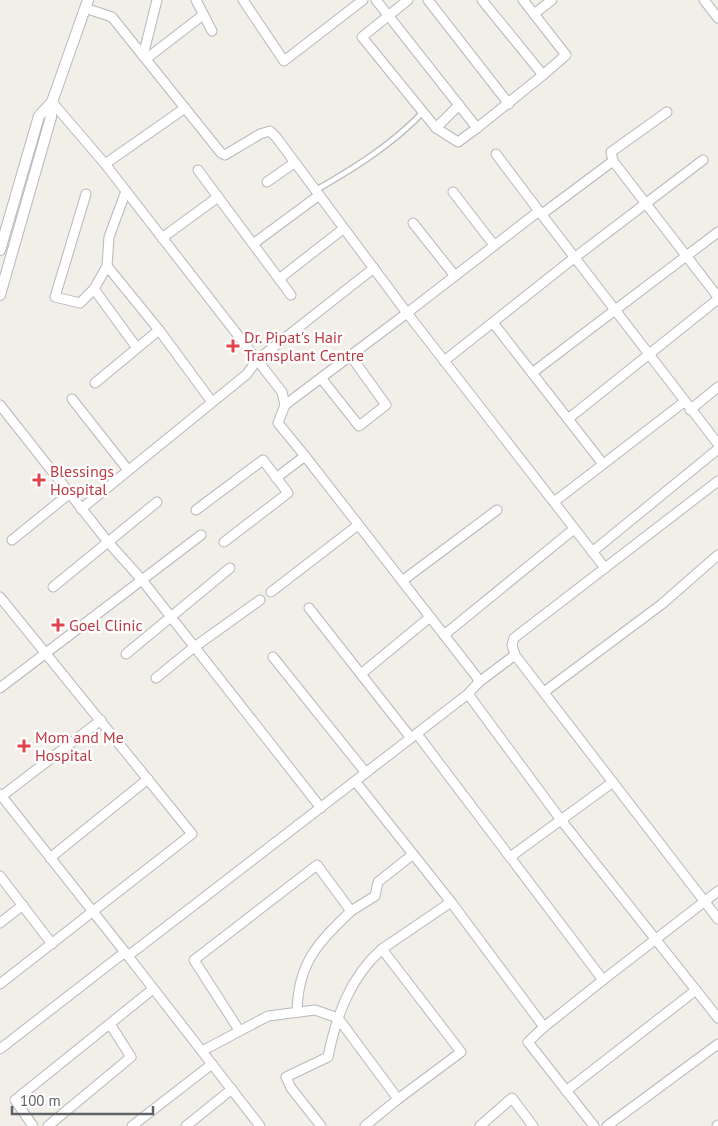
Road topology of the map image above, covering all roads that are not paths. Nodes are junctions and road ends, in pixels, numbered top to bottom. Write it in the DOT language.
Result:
graph roads {
  1 [pos="157,0"];
  2 [pos="196,0"];
  3 [pos="243,0"];
  4 [pos="363,0"];
  5 [pos="376,0"];
  6 [pos="408,0"];
  7 [pos="428,0"];
  8 [pos="482,0"];
  9 [pos="523,0"];
  10 [pos="552,0"];
  11 [pos="704,0"];
  12 [pos="86,4"];
  13 [pos="534,14"];
  14 [pos="203,15"];
  15 [pos="388,16"];
  16 [pos="718,18"];
  17 [pos="212,31"];
  18 [pos="145,58"];
  19 [pos="544,75"];
  20 [pos="52,102"];
  21 [pos="509,104"];
  22 [pos="459,105"];
  23 [pos="185,108"];
  24 [pos="423,112"];
  25 [pos="667,112"];
  26 [pos="436,128"];
  27 [pos="477,128"];
  28 [pos="496,154"];
  29 [pos="703,160"];
  30 [pos="614,161"];
  31 [pos="294,163"];
  32 [pos="105,164"];
  33 [pos="198,170"];
  34 [pos="267,182"];
  35 [pos="126,191"];
  36 [pos="453,192"];
  37 [pos="316,193"];
  38 [pos="86,194"];
  39 [pos="218,197"];
  40 [pos="645,204"];
  41 [pos="540,213"];
  42 [pos="413,223"];
  43 [pos="343,229"];
  44 [pos="718,232"];
  45 [pos="162,238"];
  46 [pos="253,244"];
  47 [pos="494,245"];
  48 [pos="0,250"];
  49 [pos="574,258"];
  50 [pos="688,258"];
  51 [pos="107,266"];
  52 [pos="374,268"];
  53 [pos="454,276"];
  54 [pos="279,279"];
  55 [pos="94,290"];
  56 [pos="0,294"];
  57 [pos="291,295"];
  58 [pos="718,298"];
  59 [pos="614,310"];
  60 [pos="407,312"];
  61 [pos="494,324"];
  62 [pos="159,330"];
  63 [pos="137,348"];
  64 [pos="350,355"];
  65 [pos="649,357"];
  66 [pos="257,360"];
  67 [pos="444,361"];
  68 [pos="532,373"];
  69 [pos="321,378"];
  70 [pos="95,383"];
  71 [pos="718,387"];
  72 [pos="72,399"];
  73 [pos="212,402"];
  74 [pos="0,405"];
  75 [pos="286,405"];
  76 [pos="687,406"];
  77 [pos="568,419"];
  78 [pos="718,444"];
  79 [pos="718,449"];
  80 [pos="305,456"];
  81 [pos="603,464"];
  82 [pos="128,470"];
  83 [pos="276,478"];
  84 [pos="718,481"];
  85 [pos="69,494"];
  86 [pos="157,502"];
  87 [pos="554,502"];
  88 [pos="81,508"];
  89 [pos="196,510"];
  90 [pos="497,510"];
  91 [pos="358,525"];
  92 [pos="574,529"];
  93 [pos="201,535"];
  94 [pos="12,540"];
  95 [pos="108,542"];
  96 [pos="224,542"];
  97 [pos="592,552"];
  98 [pos="718,555"];
  99 [pos="230,568"];
  100 [pos="605,568"];
  101 [pos="142,580"];
  102 [pos="402,581"];
  103 [pos="53,587"];
  104 [pos="271,592"];
  105 [pos="0,597"];
  106 [pos="260,600"];
  107 [pos="310,608"];
  108 [pos="170,617"];
  109 [pos="430,617"];
  110 [pos="444,635"];
  111 [pos="193,648"];
  112 [pos="47,654"];
  113 [pos="126,654"];
  114 [pos="515,655"];
  115 [pos="273,657"];
  116 [pos="361,674"];
  117 [pos="156,678"];
  118 [pos="478,682"];
  119 [pos="0,688"];
  120 [pos="544,692"];
  121 [pos="468,694"];
  122 [pos="100,720"];
  123 [pos="414,736"];
  124 [pos="366,773"];
  125 [pos="148,779"];
  126 [pos="355,781"];
  127 [pos="613,782"];
  128 [pos="1,795"];
  129 [pos="320,808"];
  130 [pos="561,820"];
  131 [pos="412,855"];
  132 [pos="510,857"];
  133 [pos="50,858"];
  134 [pos="0,876"];
  135 [pos="718,891"];
  136 [pos="451,902"];
  137 [pos="705,902"];
  138 [pos="23,905"];
  139 [pos="92,911"];
  140 [pos="351,911"];
  141 [pos="718,918"];
  142 [pos="0,923"];
  143 [pos="655,940"];
  144 [pos="52,944"];
  145 [pos="382,949"];
  146 [pos="126,954"];
  147 [pos="603,980"];
  148 [pos="0,984"];
  149 [pos="154,989"];
  150 [pos="696,990"];
  151 [pos="297,1012"];
  152 [pos="338,1018"];
  153 [pos="718,1018"];
  154 [pos="110,1024"];
  155 [pos="544,1027"];
  156 [pos="238,1030"];
  157 [pos="718,1044"];
  158 [pos="0,1049"];
  159 [pos="202,1051"];
  160 [pos="212,1064"];
  161 [pos="232,1089"];
  162 [pos="566,1091"];
  163 [pos="398,1099"];
  164 [pos="33,1126"];
  165 [pos="48,1126"];
  166 [pos="132,1126"];
  167 [pos="186,1126"];
  168 [pos="260,1126"];
  169 [pos="321,1126"];
  170 [pos="365,1126"];
  171 [pos="480,1126"];
  172 [pos="533,1126"];
  173 [pos="594,1126"];
  174 [pos="607,1126"];
  1 -- 18 [label="street"];
  2 -- 14 [label="street"];
  3 -- 4 [label="street"];
  5 -- 15 [label="street"];
  6 -- 15 [label="street"];
  7 -- 21 [label="street"];
  8 -- 19 [label="street"];
  9 -- 13 [label="street"];
  10 -- 13 [label="street"];
  11 -- 16 [label="street"];
  12 -- 18 [label="street"];
  12 -- 20 [label="street"];
  13 -- 19 [label="street"];
  14 -- 17 [label="street"];
  14 -- 18 [label="street"];
  15 -- 22 [label="street"];
  15 -- 24 [label="street"];
  18 -- 23 [label="street"];
  19 -- 21 [label="street"];
  20 -- 32 [label="street"];
  20 -- 48 [label="street"];
  20 -- 56 [label="street"];
  21 -- 27 [label="street"];
  22 -- 26 [label="street"];
  22 -- 27 [label="street"];
  23 -- 31 [label="street"];
  23 -- 32 [label="street"];
  24 -- 26 [label="street"];
  24 -- 37 [label="lane"];
  25 -- 30 [label="street"];
  26 -- 27 [label="street"];
  28 -- 41 [label="street"];
  29 -- 40 [label="street"];
  30 -- 40 [label="street"];
  30 -- 41 [label="street"];
  31 -- 34 [label="street"];
  31 -- 37 [label="street"];
  32 -- 35 [label="street"];
  33 -- 39 [label="street"];
  35 -- 45 [label="street"];
  35 -- 51 [label="street"];
  36 -- 47 [label="street"];
  37 -- 43 [label="street"];
  37 -- 46 [label="street"];
  38 -- 55 [label="street"];
  39 -- 45 [label="street"];
  39 -- 46 [label="street"];
  40 -- 49 [label="street"];
  40 -- 50 [label="street"];
  41 -- 47 [label="street"];
  41 -- 49 [label="street"];
  42 -- 53 [label="street"];
  43 -- 52 [label="street"];
  43 -- 54 [label="street"];
  44 -- 50 [label="street"];
  45 -- 66 [label="street"];
  46 -- 54 [label="street"];
  47 -- 53 [label="street"];
  49 -- 59 [label="street"];
  49 -- 61 [label="street"];
  50 -- 58 [label="street"];
  50 -- 59 [label="street"];
  51 -- 55 [label="street"];
  51 -- 62 [label="street"];
  52 -- 60 [label="street"];
  52 -- 66 [label="street"];
  53 -- 60 [label="street"];
  54 -- 57 [label="street"];
  55 -- 63 [label="street"];
  58 -- 65 [label="street"];
  59 -- 65 [label="street"];
  59 -- 68 [label="street"];
  60 -- 64 [label="street"];
  60 -- 67 [label="street"];
  61 -- 67 [label="street"];
  61 -- 68 [label="street"];
  62 -- 63 [label="street"];
  62 -- 73 [label="street"];
  63 -- 70 [label="street"];
  64 -- 69 [label="street"];
  64 -- 69 [label="street"];
  65 -- 76 [label="street"];
  65 -- 77 [label="street"];
  66 -- 73 [label="street"];
  66 -- 75 [label="street"];
  67 -- 87 [label="street"];
  68 -- 77 [label="street"];
  69 -- 75 [label="street"];
  71 -- 76 [label="street"];
  72 -- 82 [label="street"];
  73 -- 82 [label="street"];
  74 -- 85 [label="street"];
  75 -- 80 [label="street"];
  76 -- 78 [label="street"];
  76 -- 81 [label="street"];
  77 -- 81 [label="street"];
  79 -- 97 [label="street"];
  80 -- 83 [label="street"];
  80 -- 91 [label="street"];
  81 -- 87 [label="street"];
  82 -- 88 [label="street"];
  83 -- 89 [label="street"];
  83 -- 96 [label="street"];
  84 -- 100 [label="street"];
  85 -- 88 [label="street"];
  85 -- 94 [label="street"];
  86 -- 95 [label="street"];
  87 -- 92 [label="street"];
  88 -- 95 [label="street"];
  90 -- 102 [label="street"];
  91 -- 102 [label="street"];
  91 -- 104 [label="street"];
  92 -- 97 [label="street"];
  92 -- 110 [label="street"];
  93 -- 101 [label="street"];
  95 -- 101 [label="street"];
  95 -- 103 [label="street"];
  97 -- 100 [label="street"];
  98 -- 120 [label="street"];
  99 -- 108 [label="street"];
  100 -- 114 [label="street"];
  101 -- 108 [label="street"];
  101 -- 112 [label="street"];
  102 -- 109 [label="street"];
  105 -- 112 [label="street"];
  106 -- 111 [label="street"];
  107 -- 116 [label="street"];
  108 -- 111 [label="street"];
  108 -- 113 [label="street"];
  109 -- 110 [label="street"];
  109 -- 116 [label="street"];
  110 -- 118 [label="street"];
  111 -- 117 [label="street"];
  111 -- 129 [label="street"];
  112 -- 119 [label="street"];
  112 -- 122 [label="street"];
  114 -- 118 [label="street"];
  114 -- 120 [label="street"];
  115 -- 124 [label="street"];
  116 -- 123 [label="street"];
  118 -- 121 [label="street"];
  120 -- 127 [label="street"];
  121 -- 123 [label="street"];
  121 -- 130 [label="street"];
  122 -- 125 [label="street"];
  122 -- 128 [label="street"];
  123 -- 124 [label="street"];
  123 -- 132 [label="street"];
  124 -- 126 [label="street"];
  125 -- 133 [label="street"];
  125 -- 139 [label="street"];
  126 -- 129 [label="street"];
  126 -- 131 [label="street"];
  127 -- 130 [label="street"];
  127 -- 137 [label="street"];
  128 -- 133 [label="street"];
  129 -- 146 [label="street"];
  130 -- 132 [label="street"];
  130 -- 143 [label="street"];
  131 -- 136 [label="street"];
  131 -- 140 [label="street"];
  132 -- 147 [label="street"];
  133 -- 139 [label="street"];
  134 -- 138 [label="street"];
  135 -- 137 [label="street"];
  136 -- 145 [label="street"];
  136 -- 155 [label="street"];
  137 -- 141 [label="street"];
  137 -- 143 [label="street"];
  138 -- 142 [label="street"];
  138 -- 144 [label="street"];
  139 -- 144 [label="street"];
  139 -- 146 [label="street"];
  140 -- 151 [label="street"];
  140 -- 156 [label="street"];
  143 -- 147 [label="street"];
  143 -- 150 [label="street"];
  144 -- 148 [label="street"];
  145 -- 152 [label="street"];
  145 -- 163 [label="street"];
  146 -- 149 [label="street"];
  146 -- 158 [label="street"];
  147 -- 155 [label="street"];
  149 -- 154 [label="street"];
  149 -- 159 [label="street"];
  150 -- 153 [label="street"];
  150 -- 162 [label="street"];
  151 -- 152 [label="street"];
  151 -- 156 [label="street"];
  152 -- 163 [label="street"];
  152 -- 169 [label="street"];
  154 -- 164 [label="street"];
  154 -- 165 [label="street"];
  155 -- 162 [label="street"];
  156 -- 159 [label="street"];
  157 -- 174 [label="street"];
  159 -- 160 [label="street"];
  160 -- 161 [label="street"];
  160 -- 166 [label="street"];
  161 -- 167 [label="street"];
  161 -- 168 [label="street"];
  162 -- 173 [label="street"];
  163 -- 170 [label="street"];
  171 -- 172 [label="street"];
}
